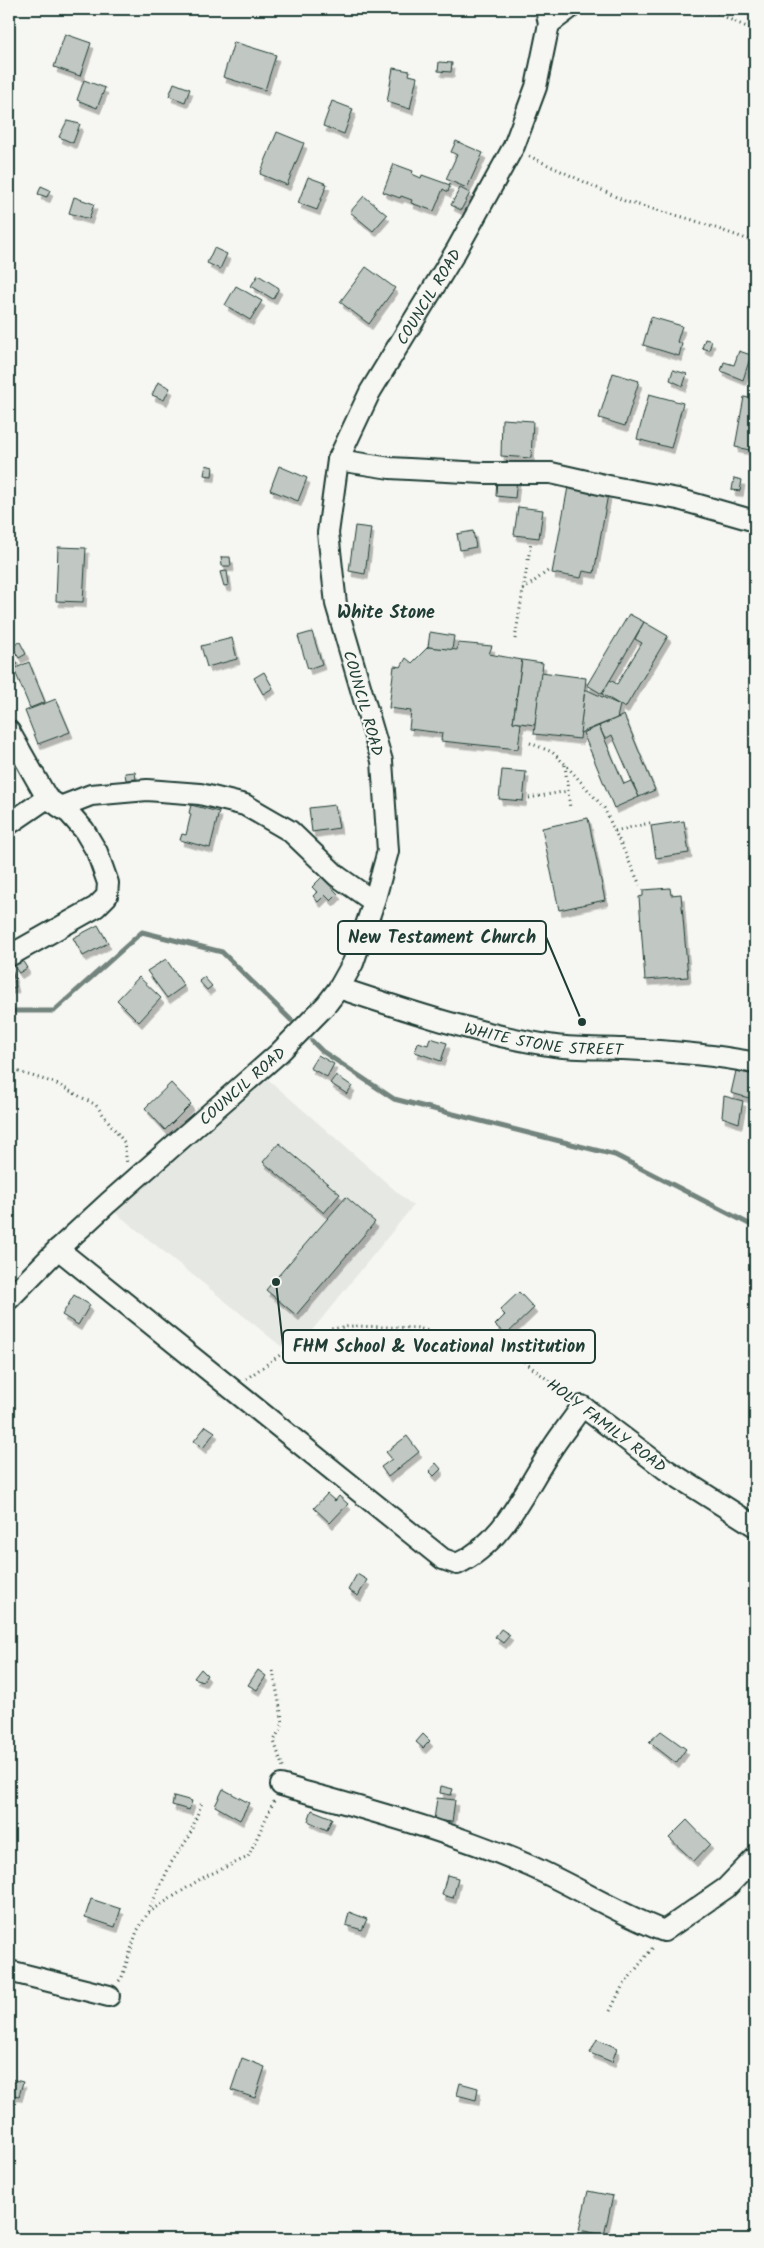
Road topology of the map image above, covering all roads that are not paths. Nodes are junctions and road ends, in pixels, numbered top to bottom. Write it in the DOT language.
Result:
graph roads {
  1 [pos="569,9"];
  2 [pos="548,16"];
  3 [pos="338,460"];
  4 [pos="755,521"];
  5 [pos="9,731"];
  6 [pos="54,802"];
  7 [pos="9,824"];
  8 [pos="374,902"];
  9 [pos="9,956"];
  10 [pos="339,988"];
  11 [pos="755,1063"];
  12 [pos="58,1249"];
  13 [pos="9,1300"];
  14 [pos="755,1526"];
  15 [pos="281,1786"];
  16 [pos="755,1858"];
  17 [pos="9,1970"];
  18 [pos="108,1996"];
  1 -- 2 [label="street"];
  2 -- 3 [label="street, COUNCIL ROAD"];
  3 -- 4 [label="street"];
  3 -- 8 [label="street, COUNCIL ROAD"];
  5 -- 6 [label="street"];
  6 -- 7 [label="street"];
  6 -- 8 [label="street"];
  6 -- 9 [label="street"];
  8 -- 10 [label="street, COUNCIL ROAD"];
  10 -- 11 [label="street, WHITE STONE STREET"];
  10 -- 12 [label="street, COUNCIL ROAD"];
  12 -- 13 [label="street, COUNCIL ROAD"];
  12 -- 14 [label="street, HOLY FAMILY ROAD"];
  15 -- 16 [label="street"];
  17 -- 18 [label="street"];
}
